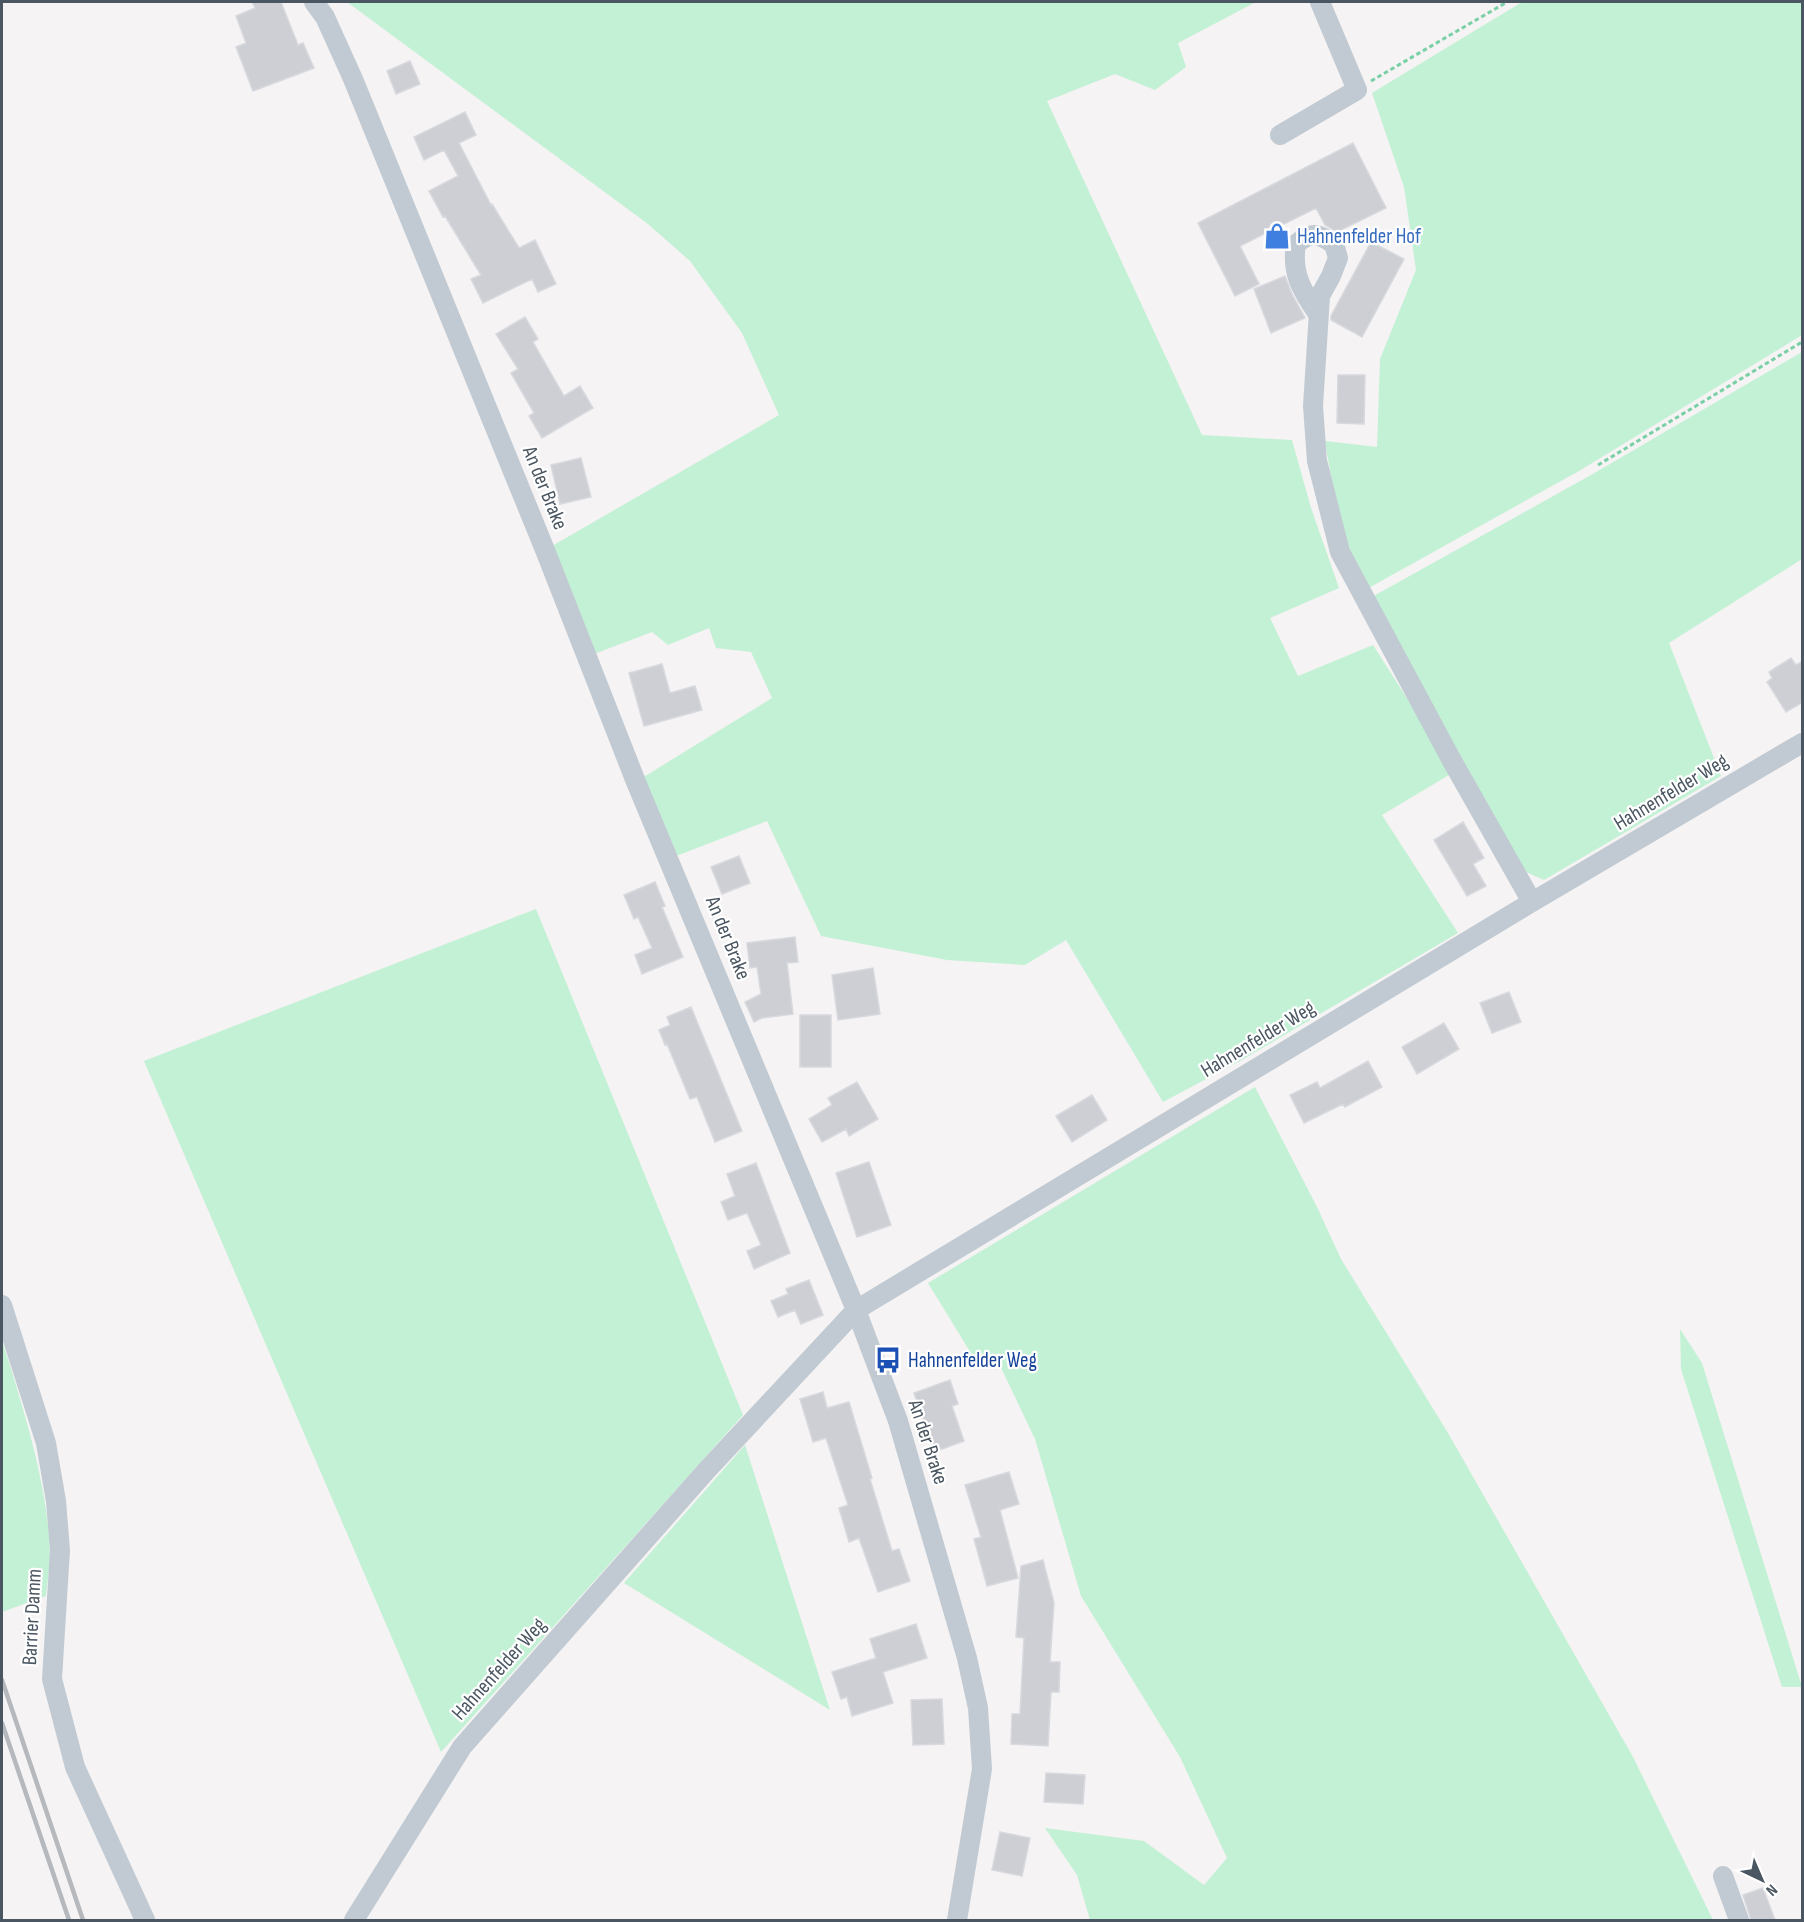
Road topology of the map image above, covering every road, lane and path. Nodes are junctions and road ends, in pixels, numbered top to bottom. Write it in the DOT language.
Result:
graph roads {
  1 [pos="314,2"];
  2 [pos="1320,2"];
  3 [pos="1507,2"];
  4 [pos="1357,90"];
  5 [pos="1280,135"];
  6 [pos="1318,314"];
  7 [pos="1803,342"];
  8 [pos="1598,465"];
  9 [pos="1803,743"];
  10 [pos="1532,902"];
  11 [pos="2,1305"];
  12 [pos="856,1310"];
  13 [pos="1723,1876"];
  14 [pos="145,1920"];
  15 [pos="354,1920"];
  16 [pos="957,1920"];
  17 [pos="1739,1920"];
  1 -- 12 [label="street, An der Brake"];
  2 -- 4 [label="street"];
  3 -- 4 [label="path"];
  4 -- 5 [label="street"];
  6 -- 10 [label="street"];
  7 -- 8 [label="path"];
  9 -- 10 [label="street, Hahnenfelder Weg"];
  10 -- 12 [label="street, Hahnenfelder Weg"];
  11 -- 14 [label="street, Barrier Damm"];
  12 -- 15 [label="street, Hahnenfelder Weg"];
  12 -- 16 [label="street, An der Brake"];
  13 -- 17 [label="street"];
}
